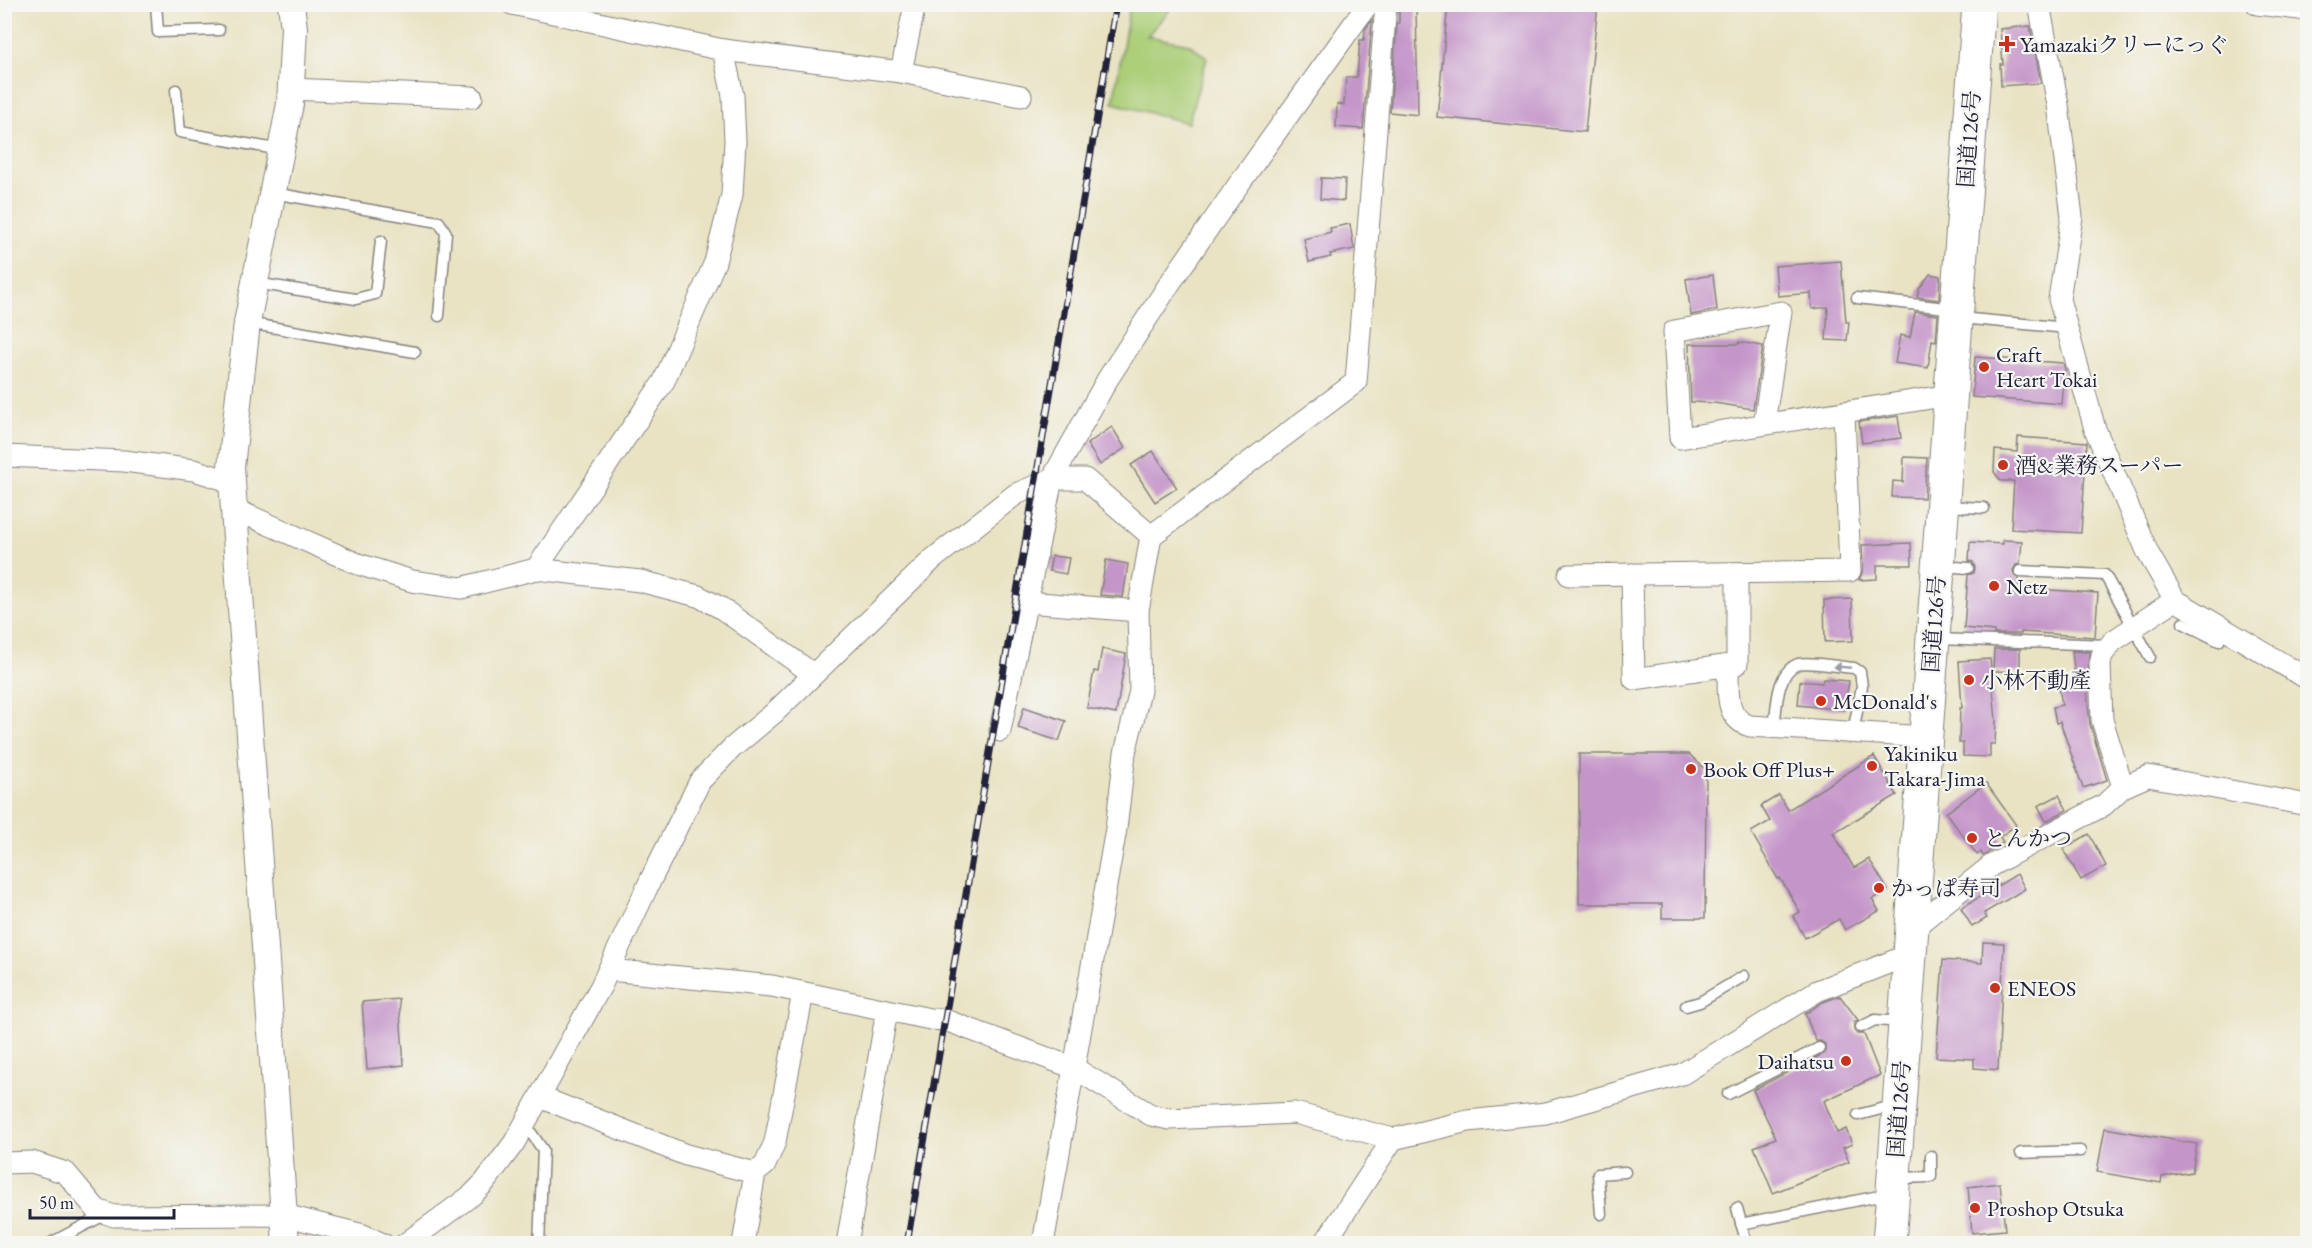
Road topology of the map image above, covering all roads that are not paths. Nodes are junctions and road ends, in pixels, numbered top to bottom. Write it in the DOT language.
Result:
graph roads {
  1 [pos="156,4"];
  2 [pos="291,4"];
  3 [pos="513,4"];
  4 [pos="915,4"];
  5 [pos="1368,4"];
  6 [pos="1386,4"];
  7 [pos="1979,4"];
  8 [pos="2039,4"];
  9 [pos="2258,4"];
  10 [pos="2307,10"];
  11 [pos="219,30"];
  12 [pos="723,50"];
  13 [pos="901,72"];
  14 [pos="291,89"];
  15 [pos="176,90"];
  16 [pos="1021,96"];
  17 [pos="472,97"];
  18 [pos="281,150"];
  19 [pos="273,193"];
  20 [pos="381,241"];
  21 [pos="255,283"];
  22 [pos="1857,298"];
  23 [pos="1956,313"];
  24 [pos="439,316"];
  25 [pos="247,323"];
  26 [pos="2067,328"];
  27 [pos="415,352"];
  28 [pos="1954,411"];
  29 [pos="1844,412"];
  30 [pos="1764,424"];
  31 [pos="4,456"];
  32 [pos="1052,479"];
  33 [pos="232,482"];
  34 [pos="1943,506"];
  35 [pos="1984,508"];
  36 [pos="234,509"];
  37 [pos="1151,536"];
  38 [pos="536,569"];
  39 [pos="2020,571"];
  40 [pos="1737,573"];
  41 [pos="1632,574"];
  42 [pos="1569,575"];
  43 [pos="2175,600"];
  44 [pos="1027,602"];
  45 [pos="1138,611"];
  46 [pos="2183,623"];
  47 [pos="2134,627"];
  48 [pos="2212,632"];
  49 [pos="1933,639"];
  50 [pos="2108,645"];
  51 [pos="2151,657"];
  52 [pos="1728,666"];
  53 [pos="813,674"];
  54 [pos="2307,679"];
  55 [pos="1774,727"];
  56 [pos="1000,731"];
  57 [pos="1853,732"];
  58 [pos="1926,737"];
  59 [pos="2123,787"];
  60 [pos="2307,804"];
  61 [pos="1912,941"];
  62 [pos="609,970"];
  63 [pos="1744,976"];
  64 [pos="803,993"];
  65 [pos="1686,1005"];
  66 [pos="887,1010"];
  67 [pos="1905,1022"];
  68 [pos="1861,1027"];
  69 [pos="1819,1048"];
  70 [pos="1074,1068"];
  71 [pos="1728,1094"];
  72 [pos="540,1097"];
  73 [pos="1899,1104"];
  74 [pos="1858,1115"];
  75 [pos="525,1124"];
  76 [pos="1393,1139"];
  77 [pos="2080,1151"];
  78 [pos="2020,1153"];
  79 [pos="1931,1156"];
  80 [pos="4,1163"];
  81 [pos="1625,1172"];
  82 [pos="755,1173"];
  83 [pos="1893,1186"];
  84 [pos="1737,1208"];
  85 [pos="107,1214"];
  86 [pos="1601,1214"];
  87 [pos="284,1215"];
  88 [pos="1741,1224"];
  89 [pos="49,1244"];
  90 [pos="286,1244"];
  91 [pos="383,1244"];
  92 [pos="405,1244"];
  93 [pos="538,1244"];
  94 [pos="743,1244"];
  95 [pos="847,1244"];
  96 [pos="1043,1244"];
  97 [pos="1323,1244"];
  98 [pos="1747,1244"];
  99 [pos="1889,1244"];
  1 -- 11 [label="lane"];
  2 -- 14 [label="street"];
  3 -- 12 [label="street"];
  4 -- 13 [label="street"];
  5 -- 32 [label="street"];
  6 -- 37 [label="street"];
  7 -- 23 [label="highway, 国道126号"];
  8 -- 26 [label="street"];
  9 -- 10 [label="street"];
  12 -- 13 [label="street"];
  12 -- 38 [label="street"];
  13 -- 16 [label="street"];
  14 -- 17 [label="street"];
  14 -- 18 [label="street"];
  15 -- 18 [label="lane"];
  18 -- 19 [label="street"];
  19 -- 21 [label="street"];
  19 -- 24 [label="lane"];
  20 -- 21 [label="lane"];
  21 -- 25 [label="street"];
  22 -- 23 [label="lane"];
  23 -- 26 [label="lane"];
  23 -- 28 [label="highway, 国道126号"];
  25 -- 27 [label="lane"];
  25 -- 33 [label="street"];
  26 -- 43 [label="street"];
  28 -- 29 [label="street"];
  28 -- 34 [label="highway, 国道126号"];
  29 -- 30 [label="street"];
  29 -- 40 [label="street"];
  30 -- 30 [label="street"];
  31 -- 33 [label="street"];
  32 -- 37 [label="street"];
  32 -- 44 [label="street"];
  32 -- 53 [label="street"];
  33 -- 36 [label="street"];
  34 -- 35 [label="lane"];
  34 -- 49 [label="highway, 国道126号"];
  36 -- 38 [label="street"];
  36 -- 87 [label="street"];
  37 -- 45 [label="street"];
  38 -- 53 [label="street"];
  39 -- 47 [label="lane"];
  40 -- 41 [label="street"];
  40 -- 52 [label="street"];
  41 -- 42 [label="street"];
  41 -- 52 [label="street"];
  43 -- 47 [label="street"];
  43 -- 48 [label="street"];
  44 -- 45 [label="street"];
  44 -- 56 [label="street"];
  45 -- 70 [label="street"];
  46 -- 48 [label="lane"];
  47 -- 50 [label="street"];
  47 -- 51 [label="lane"];
  48 -- 54 [label="street"];
  49 -- 50 [label="lane"];
  49 -- 58 [label="highway, 国道126号"];
  50 -- 59 [label="street"];
  52 -- 55 [label="street"];
  53 -- 62 [label="street"];
  55 -- 57 [label="street"];
  57 -- 55 [label="lane, one-way"];
  57 -- 58 [label="street"];
  58 -- 61 [label="highway, 国道126号"];
  59 -- 60 [label="street"];
  59 -- 61 [label="street"];
  61 -- 67 [label="highway, 国道126号"];
  61 -- 76 [label="street"];
  62 -- 64 [label="street"];
  62 -- 72 [label="street"];
  63 -- 65 [label="lane"];
  64 -- 66 [label="street"];
  64 -- 82 [label="street"];
  66 -- 70 [label="street"];
  66 -- 95 [label="street"];
  67 -- 68 [label="lane"];
  67 -- 73 [label="highway, 国道126号"];
  69 -- 71 [label="lane"];
  70 -- 76 [label="street"];
  70 -- 96 [label="street"];
  72 -- 75 [label="street"];
  72 -- 82 [label="street"];
  73 -- 74 [label="lane"];
  73 -- 83 [label="highway, 国道126号"];
  75 -- 92 [label="street"];
  75 -- 93 [label="lane"];
  76 -- 97 [label="street"];
  77 -- 78 [label="lane"];
  79 -- 83 [label="lane"];
  80 -- 85 [label="street"];
  81 -- 86 [label="lane"];
  82 -- 94 [label="street"];
  83 -- 88 [label="lane"];
  83 -- 99 [label="highway, 国道126号"];
  84 -- 88 [label="lane"];
  85 -- 87 [label="street"];
  85 -- 89 [label="lane"];
  87 -- 90 [label="street"];
  87 -- 91 [label="street"];
  88 -- 98 [label="lane"];
}
